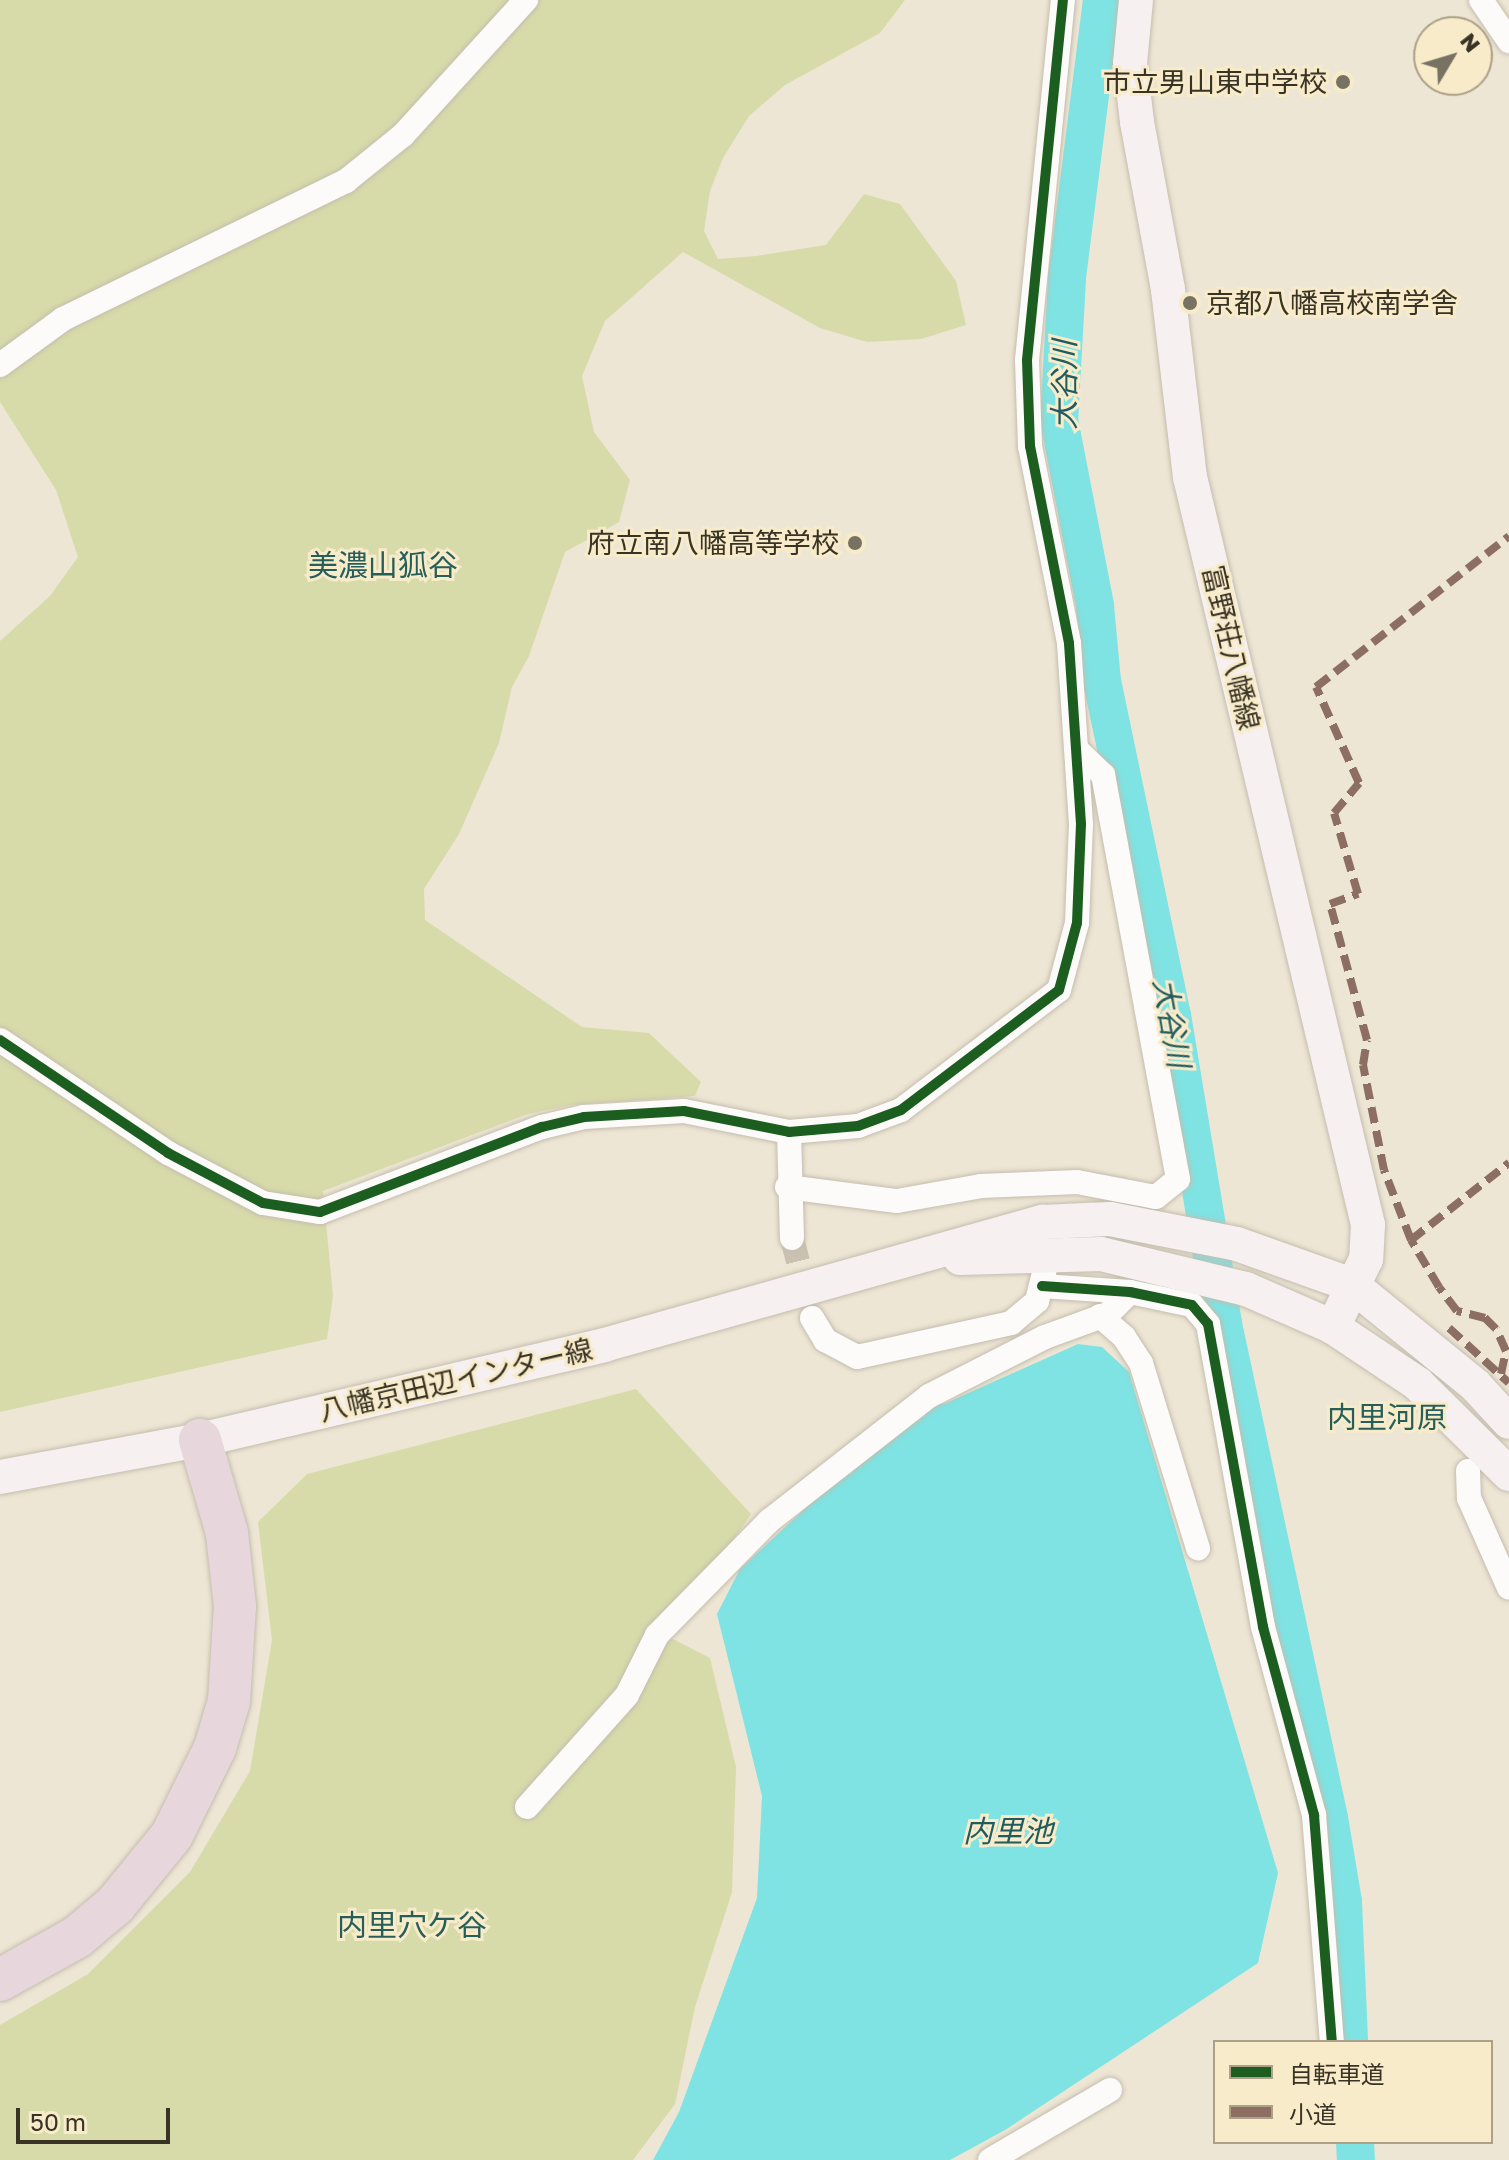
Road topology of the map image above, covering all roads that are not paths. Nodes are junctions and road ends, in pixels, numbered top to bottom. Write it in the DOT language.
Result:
graph roads {
  1 [pos="526,0"];
  2 [pos="1063,0"];
  3 [pos="1136,0"];
  4 [pos="1481,0"];
  5 [pos="1509,41"];
  6 [pos="0,365"];
  7 [pos="1076,749"];
  8 [pos="0,1040"];
  9 [pos="789,1132"];
  10 [pos="787,1187"];
  11 [pos="1043,1222"];
  12 [pos="792,1238"];
  13 [pos="906,1260"];
  14 [pos="1044,1271"];
  15 [pos="1352,1285"];
  16 [pos="1130,1292"];
  17 [pos="1100,1316"];
  18 [pos="812,1318"];
  19 [pos="1333,1327"];
  20 [pos="1509,1422"];
  21 [pos="200,1440"];
  22 [pos="1468,1471"];
  23 [pos="1509,1474"];
  24 [pos="0,1477"];
  25 [pos="1198,1548"];
  26 [pos="1509,1588"];
  27 [pos="527,1807"];
  28 [pos="0,1960"];
  29 [pos="0,1980"];
  30 [pos="1332,2040"];
  31 [pos="1110,2090"];
  32 [pos="990,2160"];
  1 -- 6 [label="street"];
  2 -- 7 [label="street"];
  3 -- 15 [label="main road, 富野荘八幡線"];
  4 -- 5 [label="street"];
  7 -- 9 [label="street"];
  7 -- 10 [label="street"];
  8 -- 9 [label="street"];
  9 -- 10 [label="street"];
  10 -- 12 [label="street"];
  11 -- 13 [label="main road, 八幡京田辺インター線"];
  11 -- 14 [label="street"];
  11 -- 15 [label="main road, 八幡京田辺インター線"];
  13 -- 14 [label="main road, 八幡京田辺インター線"];
  13 -- 21 [label="main road, 八幡京田辺インター線"];
  14 -- 16 [label="street"];
  14 -- 18 [label="street"];
  14 -- 19 [label="main road, 八幡京田辺インター線"];
  15 -- 19 [label="main road, 富野荘八幡線"];
  15 -- 20 [label="main road"];
  16 -- 17 [label="street"];
  16 -- 30 [label="street"];
  17 -- 25 [label="street"];
  17 -- 27 [label="street"];
  19 -- 23 [label="main road"];
  21 -- 24 [label="main road, 八幡京田辺インター線"];
  21 -- 28 [label="highway"];
  21 -- 29 [label="highway"];
  22 -- 26 [label="street"];
  31 -- 32 [label="street"];
}
